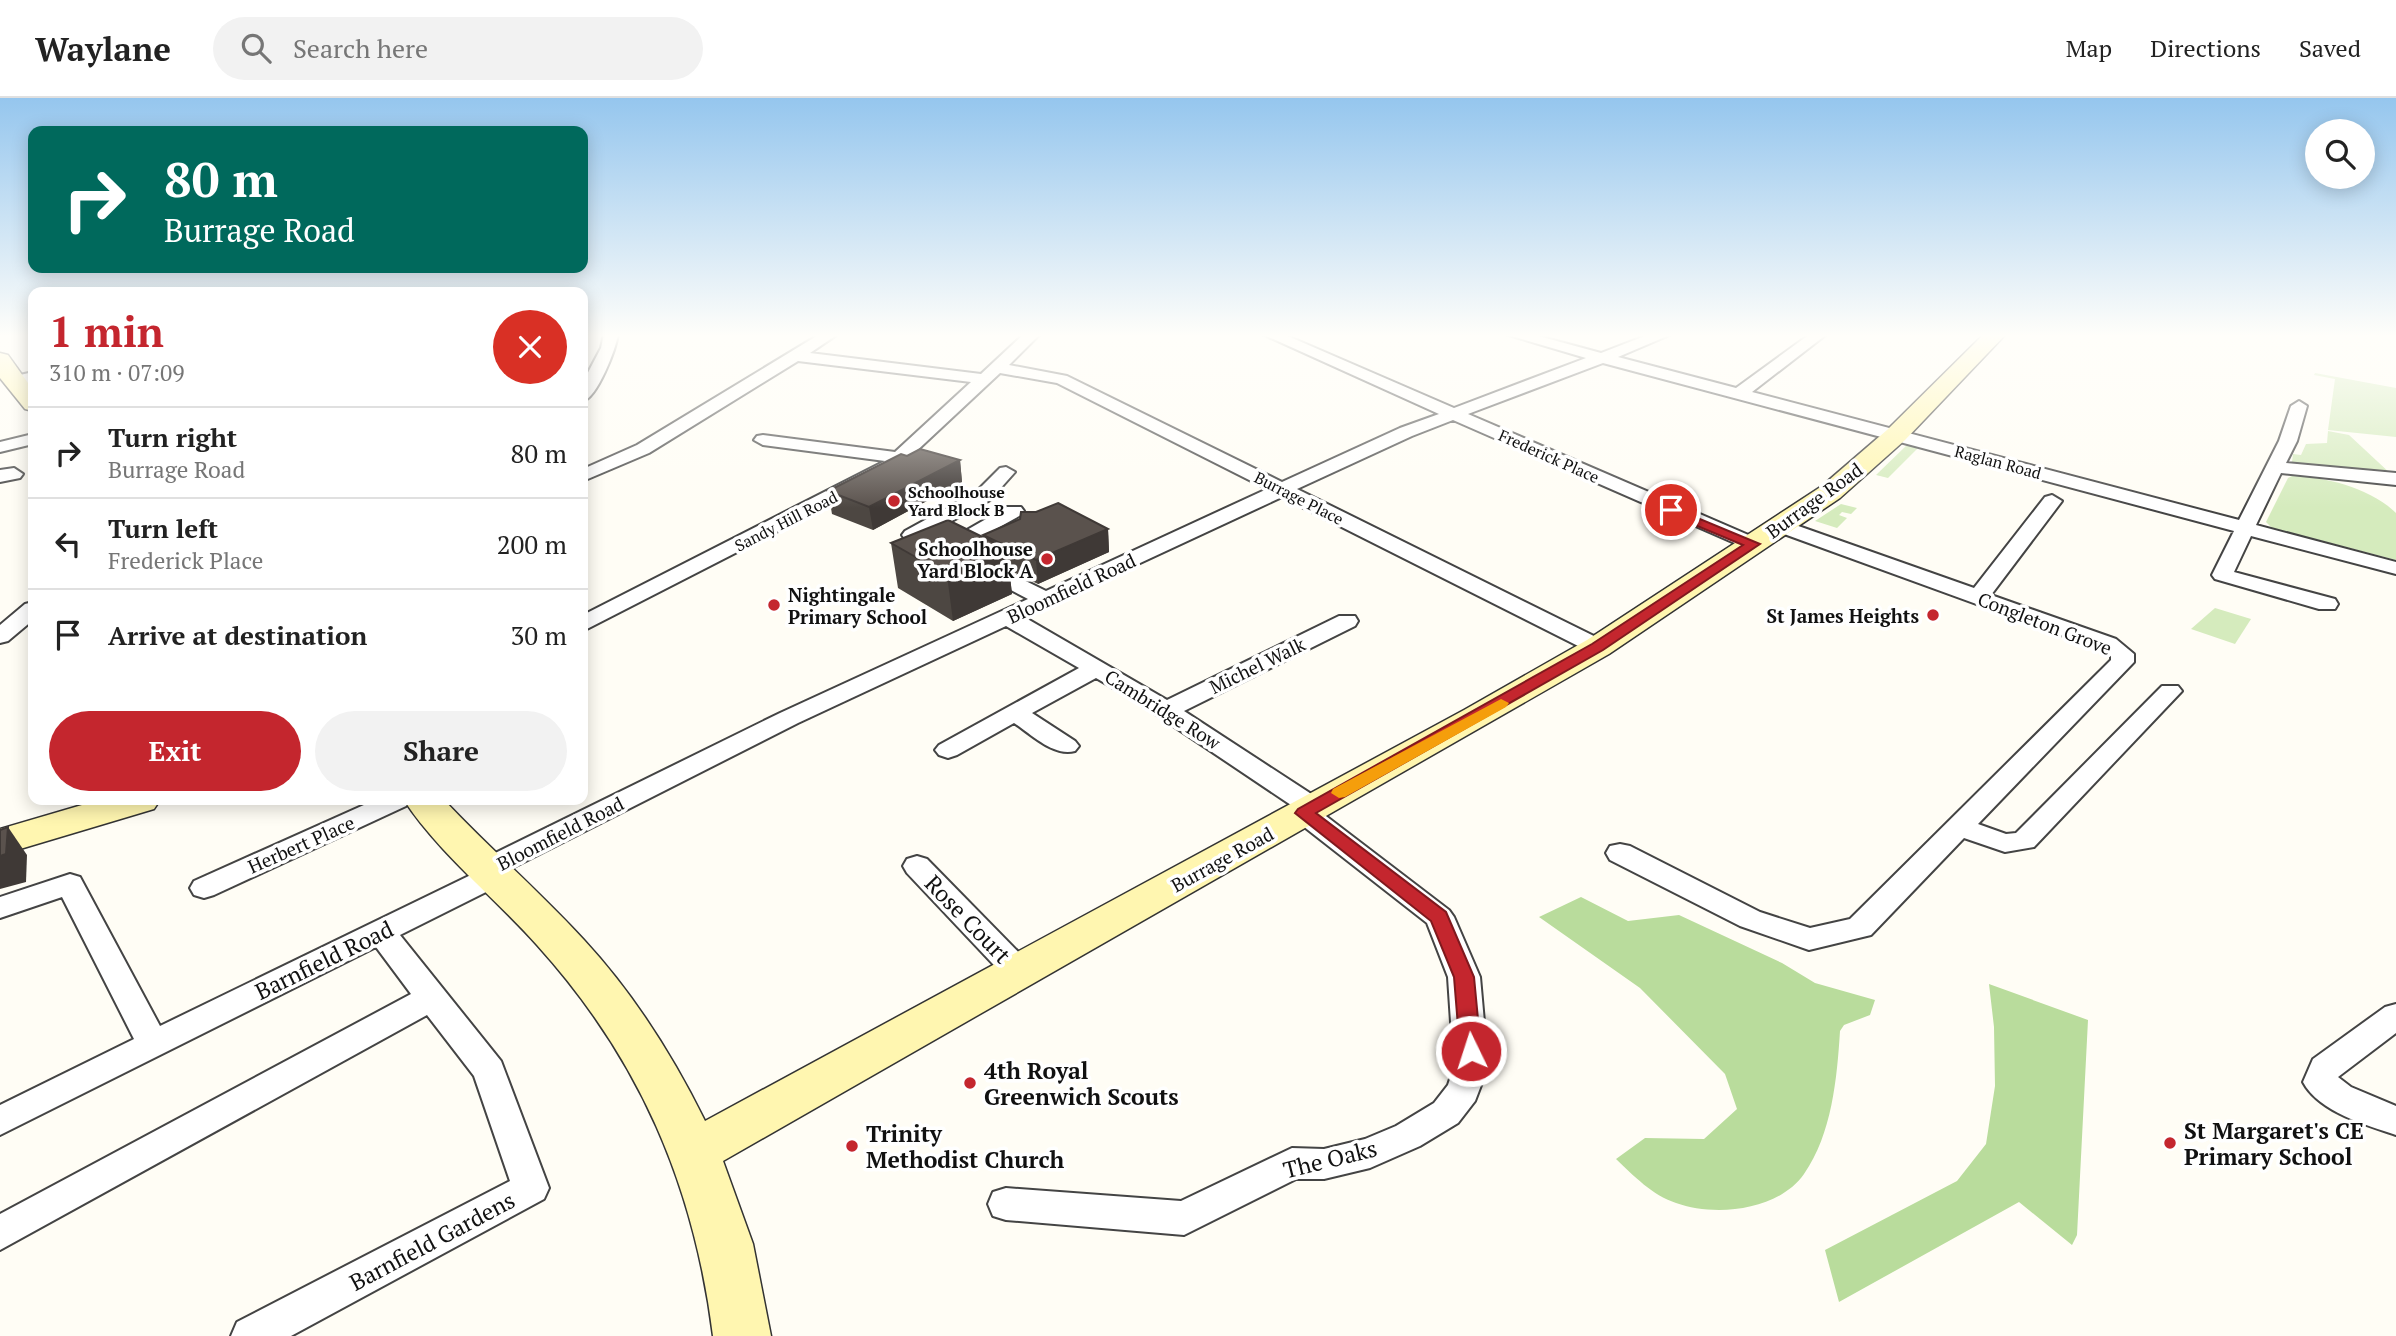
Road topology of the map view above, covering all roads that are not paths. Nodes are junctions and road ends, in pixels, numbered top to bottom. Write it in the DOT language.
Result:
graph roads {
  1 [pos="736,392"];
  2 [pos="969,392"];
  3 [pos="1087,392"];
  4 [pos="1403,392"];
  5 [pos="1510,392"];
  6 [pos="1726,392"];
  7 [pos="1742,392"];
  8 [pos="1939,392"];
  9 [pos="1738,395"];
  10 [pos="2299,406"];
  11 [pos="1452,413"];
  12 [pos="1896,435"];
  13 [pos="28,440"];
  14 [pos="762,440"];
  15 [pos="0,447"];
  16 [pos="900,458"];
  17 [pos="2276,467"];
  18 [pos="1006,472"];
  19 [pos="588,474"];
  20 [pos="2396,479"];
  21 [pos="1283,490"];
  22 [pos="2052,501"];
  23 [pos="1014,511"];
  24 [pos="2245,528"];
  25 [pos="1767,535"];
  26 [pos="947,550"];
  27 [pos="928,567"];
  28 [pos="2396,568"];
  29 [pos="1978,597"];
  30 [pos="1047,600"];
  31 [pos="2327,604"];
  32 [pos="28,613"];
  33 [pos="1009,618"];
  34 [pos="588,621"];
  35 [pos="1347,621"];
  36 [pos="0,636"];
  37 [pos="1598,647"];
  38 [pos="1097,668"];
  39 [pos="2170,691"];
  40 [pos="1167,710"];
  41 [pos="1015,713"];
  42 [pos="1066,746"];
  43 [pos="948,750"];
  44 [pos="117,805"];
  45 [pos="386,805"];
  46 [pos="428,805"];
  47 [pos="1309,810"];
  48 [pos="1959,827"];
  49 [pos="0,842"];
  50 [pos="1620,853"];
  51 [pos="917,866"];
  52 [pos="492,872"];
  53 [pos="204,888"];
  54 [pos="0,908"];
  55 [pos="381,932"];
  56 [pos="1019,972"];
  57 [pos="431,998"];
  58 [pos="2396,1016"];
  59 [pos="153,1044"];
  60 [pos="0,1121"];
  61 [pos="2396,1121"];
  62 [pos="694,1152"];
  63 [pos="1006,1204"];
  64 [pos="0,1233"];
  65 [pos="732,1330"];
  66 [pos="251,1336"];
  1 -- 19 [label="street"];
  2 -- 16 [label="street, Sandy Hill Road"];
  3 -- 21 [label="street, Burrage Place"];
  4 -- 11 [label="street, Frederick Place"];
  5 -- 11 [label="street, Bloomfield Road"];
  6 -- 9 [label="street, Raglan Road"];
  7 -- 9 [label="street"];
  8 -- 12 [label="street, Burrage Road"];
  9 -- 12 [label="street, Raglan Road"];
  10 -- 17 [label="street"];
  11 -- 21 [label="street, Bloomfield Road"];
  11 -- 25 [label="street, Frederick Place"];
  12 -- 24 [label="street, Raglan Road"];
  12 -- 25 [label="street, Burrage Road"];
  13 -- 15 [label="street"];
  14 -- 16 [label="street"];
  16 -- 34 [label="street, Sandy Hill Road"];
  17 -- 20 [label="street"];
  17 -- 24 [label="street"];
  18 -- 26 [label="street"];
  21 -- 30 [label="street, Bloomfield Road"];
  21 -- 37 [label="street, Burrage Place"];
  22 -- 29 [label="street"];
  23 -- 26 [label="street"];
  24 -- 28 [label="street, Raglan Road"];
  24 -- 31 [label="street"];
  25 -- 29 [label="street, Congleton Grove"];
  25 -- 37 [label="street, Burrage Road"];
  26 -- 27 [label="street"];
  26 -- 30 [label="street"];
  29 -- 48 [label="street, Congleton Grove"];
  30 -- 33 [label="street, Bloomfield Road"];
  32 -- 36 [label="street"];
  33 -- 38 [label="street, Cambridge Row"];
  33 -- 52 [label="street, Bloomfield Road"];
  35 -- 40 [label="street, Michel Walk"];
  37 -- 47 [label="street, Burrage Road"];
  38 -- 40 [label="street, Cambridge Row"];
  38 -- 41 [label="street"];
  39 -- 48 [label="street"];
  40 -- 47 [label="street, Cambridge Row"];
  41 -- 42 [label="street"];
  41 -- 43 [label="street"];
  44 -- 49 [label="street"];
  45 -- 53 [label="street, Herbert Place"];
  46 -- 52 [label="street"];
  47 -- 56 [label="street, Burrage Road"];
  47 -- 63 [label="street, The Oaks"];
  48 -- 50 [label="street, Congleton Grove"];
  51 -- 56 [label="street, Rose Court"];
  52 -- 55 [label="street, Barnfield Road"];
  52 -- 62 [label="street"];
  54 -- 59 [label="street"];
  55 -- 57 [label="street, Barnfield Gardens"];
  55 -- 59 [label="street, Barnfield Road"];
  56 -- 62 [label="street, Burrage Road"];
  57 -- 64 [label="street"];
  57 -- 66 [label="street, Barnfield Gardens"];
  58 -- 61 [label="street"];
  59 -- 60 [label="street, Barnfield Road"];
  62 -- 65 [label="street"];
}
